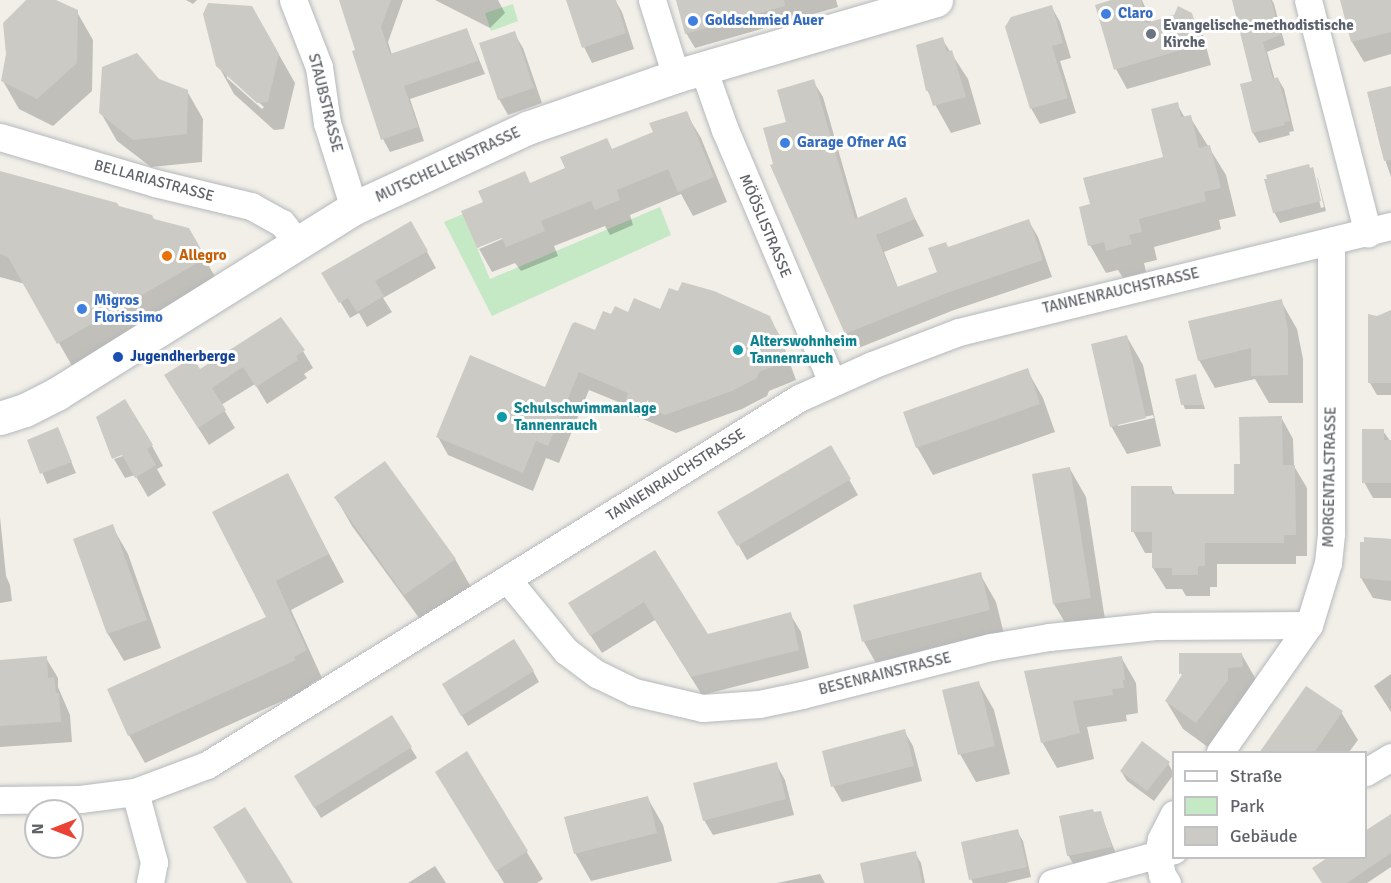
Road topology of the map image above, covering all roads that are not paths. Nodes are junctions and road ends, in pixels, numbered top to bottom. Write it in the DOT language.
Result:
graph roads {
  1 [pos="293,0"];
  2 [pos="652,0"];
  3 [pos="936,0"];
  4 [pos="1308,0"];
  5 [pos="689,72"];
  6 [pos="0,137"];
  7 [pos="354,208"];
  8 [pos="1380,230"];
  9 [pos="297,242"];
  10 [pos="1331,242"];
  11 [pos="832,382"];
  12 [pos="0,418"];
  13 [pos="507,579"];
  14 [pos="1309,626"];
  15 [pos="1221,751"];
  16 [pos="1391,757"];
  17 [pos="1367,771"];
  18 [pos="135,792"];
  19 [pos="0,800"];
  20 [pos="1172,816"];
  21 [pos="1166,852"];
  22 [pos="150,883"];
  23 [pos="1052,883"];
  24 [pos="1167,883"];
  1 -- 7 [label="street, STAUBSTRASSE"];
  2 -- 5 [label="street, MÖÖSLISTRASSE"];
  3 -- 5 [label="street, MUTSCHELLENSTRASSE"];
  4 -- 8 [label="street"];
  5 -- 7 [label="street, MUTSCHELLENSTRASSE"];
  5 -- 11 [label="street, MÖÖSLISTRASSE"];
  6 -- 9 [label="street, BELLARIASTRASSE"];
  7 -- 9 [label="street, MUTSCHELLENSTRASSE"];
  8 -- 10 [label="street, TANNENRAUCHSTRASSE"];
  9 -- 12 [label="street, MUTSCHELLENSTRASSE"];
  10 -- 11 [label="street, TANNENRAUCHSTRASSE"];
  10 -- 14 [label="street, MORGENTALSTRASSE"];
  11 -- 13 [label="street, TANNENRAUCHSTRASSE"];
  13 -- 14 [label="street, BESENRAINSTRASSE"];
  13 -- 18 [label="street, TANNENRAUCHSTRASSE"];
  14 -- 15 [label="street, MORGENTALSTRASSE"];
  16 -- 17 [label="street"];
  18 -- 19 [label="street, TANNENRAUCHSTRASSE"];
  18 -- 22 [label="street"];
  20 -- 21 [label="street"];
  21 -- 23 [label="street"];
  21 -- 24 [label="street"];
}
